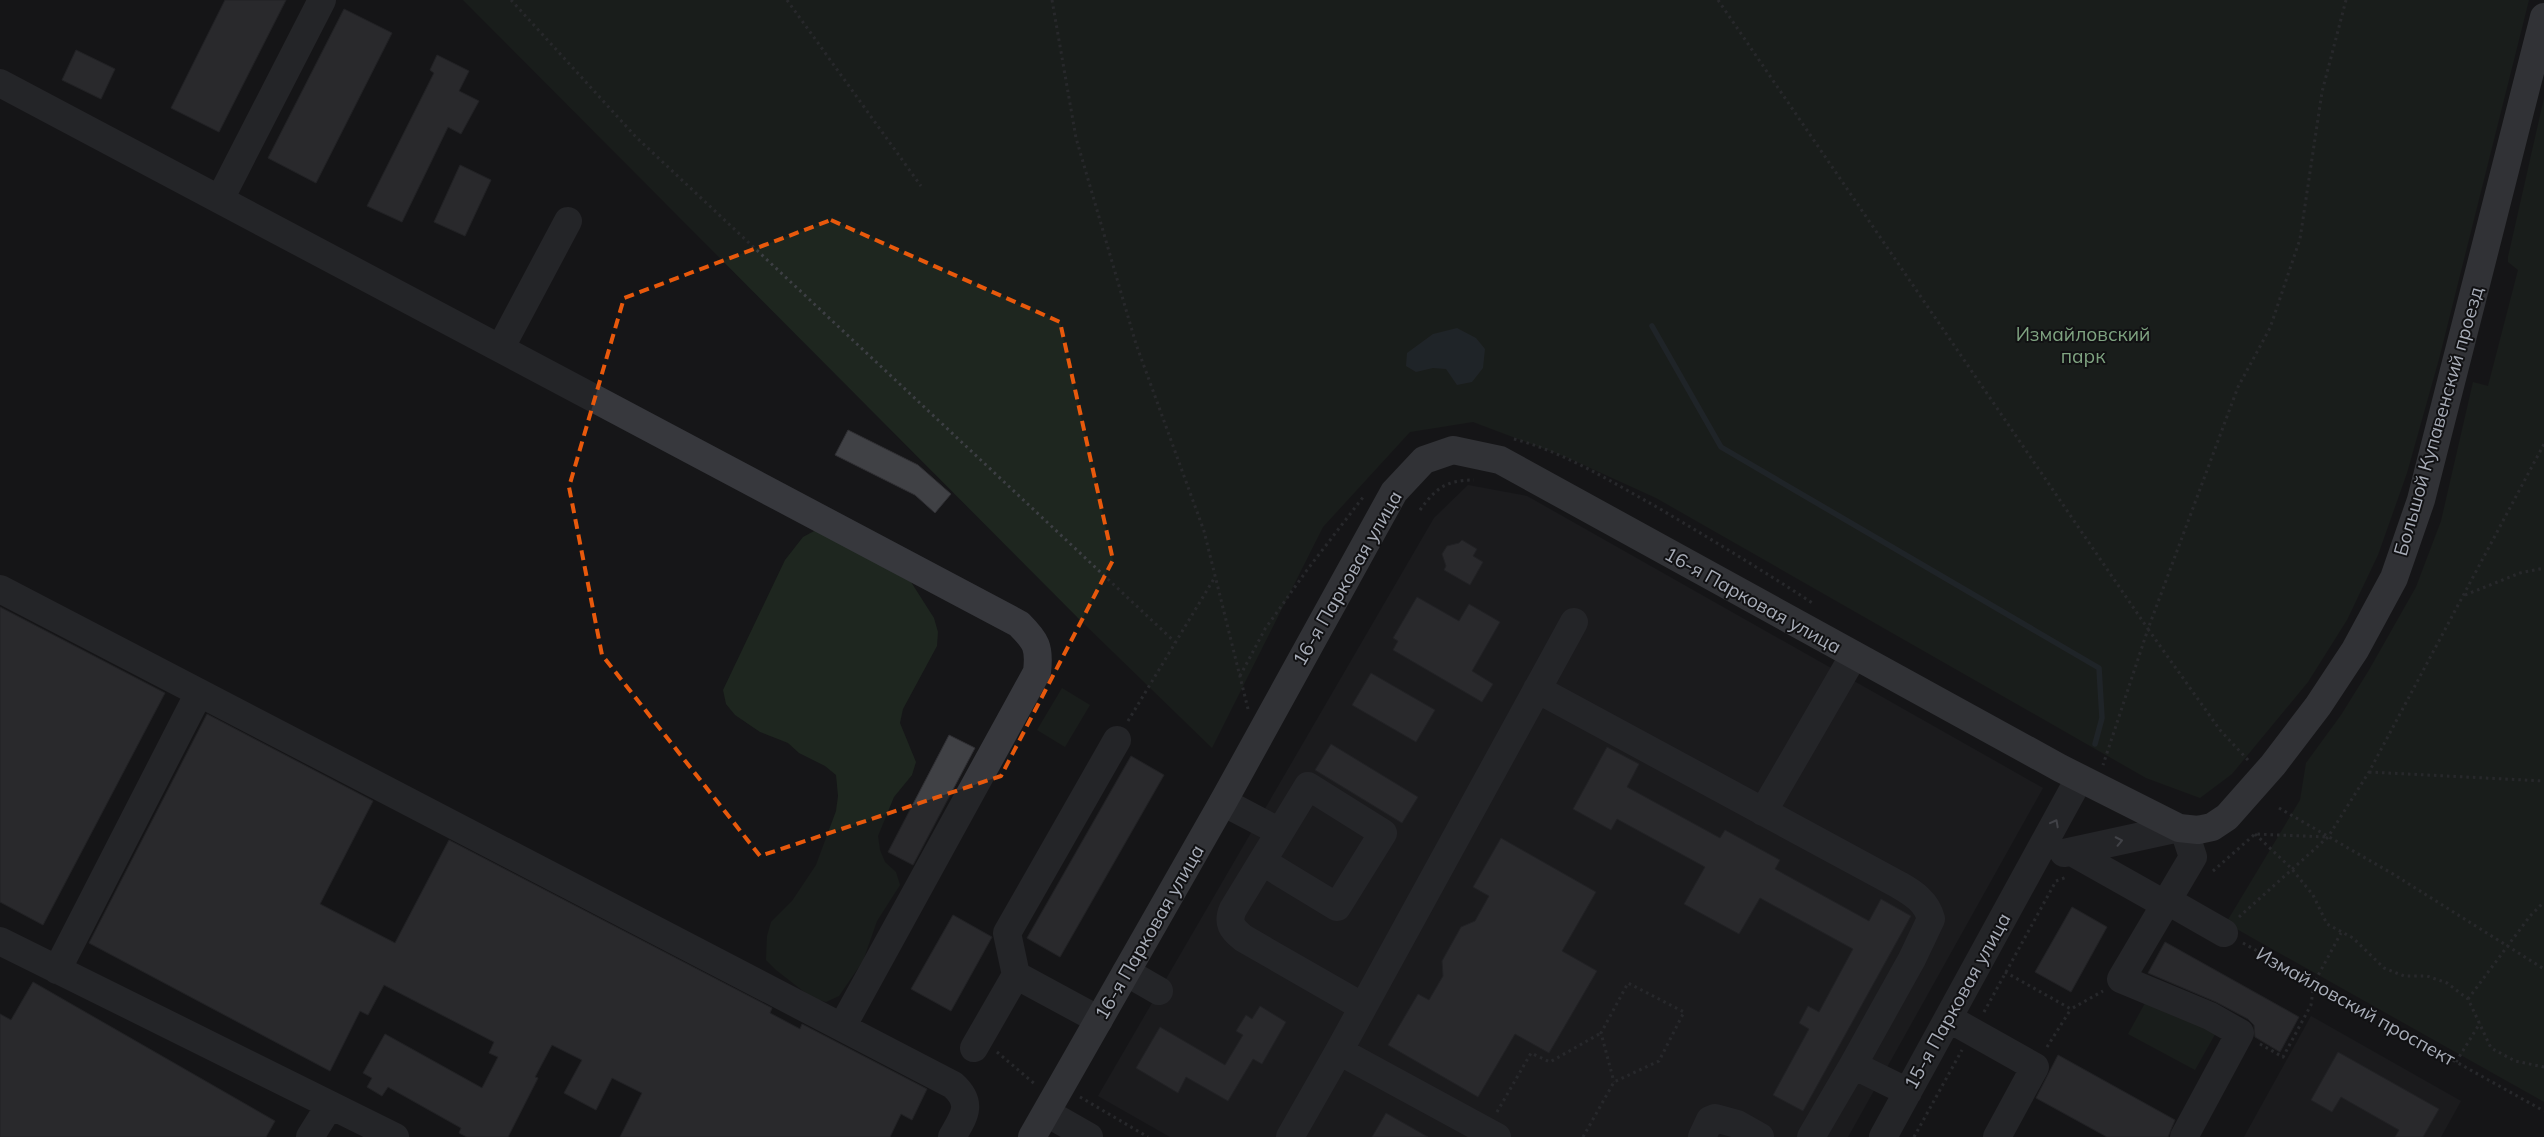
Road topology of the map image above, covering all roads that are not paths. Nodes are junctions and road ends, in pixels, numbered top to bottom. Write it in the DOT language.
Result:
graph roads {
  1 [pos="322,0"];
  2 [pos="2544,17"];
  3 [pos="0,83"];
  4 [pos="220,199"];
  5 [pos="568,222"];
  6 [pos="501,348"];
  7 [pos="0,589"];
  8 [pos="1574,622"];
  9 [pos="1854,655"];
  10 [pos="1537,689"];
  11 [pos="199,693"];
  12 [pos="1117,740"];
  13 [pos="2092,773"];
  14 [pos="1223,802"];
  15 [pos="1763,812"];
  16 [pos="2181,829"];
  17 [pos="1280,832"];
  18 [pos="1263,862"];
  19 [pos="2071,864"];
  20 [pos="2032,866"];
  21 [pos="2168,901"];
  22 [pos="2224,933"];
  23 [pos="0,941"];
  24 [pos="57,970"];
  25 [pos="1126,972"];
  26 [pos="1016,975"];
  27 [pos="1159,991"];
  28 [pos="1363,1007"];
  29 [pos="1948,1018"];
  30 [pos="1099,1020"];
  31 [pos="842,1027"];
  32 [pos="977,1042"];
  33 [pos="1339,1050"];
  34 [pos="1853,1065"];
  35 [pos="1908,1092"];
  36 [pos="1045,1102"];
  37 [pos="2190,1103"];
  38 [pos="330,1105"];
  39 [pos="1492,1134"];
  40 [pos="310,1137"];
  41 [pos="395,1137"];
  42 [pos="952,1137"];
  43 [pos="1032,1137"];
  44 [pos="1089,1137"];
  45 [pos="1290,1137"];
  46 [pos="1702,1137"];
  47 [pos="1760,1137"];
  48 [pos="1810,1137"];
  49 [pos="1883,1137"];
  50 [pos="1997,1137"];
  51 [pos="2183,1137"];
  1 -- 4 [label="street"];
  2 -- 16 [label="main road, Большой Купавенский проезд"];
  3 -- 4 [label="street"];
  4 -- 6 [label="street"];
  5 -- 6 [label="street"];
  6 -- 31 [label="street"];
  7 -- 11 [label="street"];
  8 -- 10 [label="street"];
  9 -- 13 [label="main road, 16-я Парковая улица"];
  9 -- 14 [label="main road, 16-я Парковая улица"];
  9 -- 15 [label="street"];
  10 -- 15 [label="street"];
  10 -- 28 [label="street"];
  11 -- 24 [label="street"];
  11 -- 31 [label="street"];
  12 -- 26 [label="street"];
  13 -- 16 [label="main road, 16-я Парковая улица"];
  20 -- 13 [label="street, 15-я Парковая улица, one-way"];
  14 -- 17 [label="street"];
  14 -- 25 [label="main road, 16-я Парковая улица"];
  15 -- 34 [label="street"];
  19 -- 16 [label="street, one-way"];
  16 -- 21 [label="street"];
  17 -- 18 [label="street"];
  17 -- 18 [label="street"];
  18 -- 28 [label="street"];
  19 -- 20 [label="street"];
  19 -- 21 [label="street"];
  20 -- 29 [label="street, 15-я Парковая улица"];
  21 -- 22 [label="street"];
  21 -- 51 [label="street"];
  23 -- 24 [label="street"];
  24 -- 38 [label="street"];
  25 -- 27 [label="street"];
  25 -- 30 [label="main road, 16-я Парковая улица"];
  26 -- 30 [label="street"];
  26 -- 32 [label="street"];
  28 -- 33 [label="street"];
  29 -- 35 [label="street, 15-я Парковая улица"];
  29 -- 50 [label="street"];
  30 -- 36 [label="main road, 16-я Парковая улица"];
  31 -- 42 [label="street"];
  33 -- 39 [label="street"];
  33 -- 45 [label="street"];
  34 -- 35 [label="street"];
  34 -- 48 [label="street"];
  35 -- 49 [label="street, 15-я Парковая улица"];
  36 -- 43 [label="main road, 16-я Парковая улица"];
  36 -- 44 [label="street"];
  37 -- 51 [label="street"];
  38 -- 40 [label="street"];
  38 -- 41 [label="street"];
  46 -- 47 [label="street"];
}
